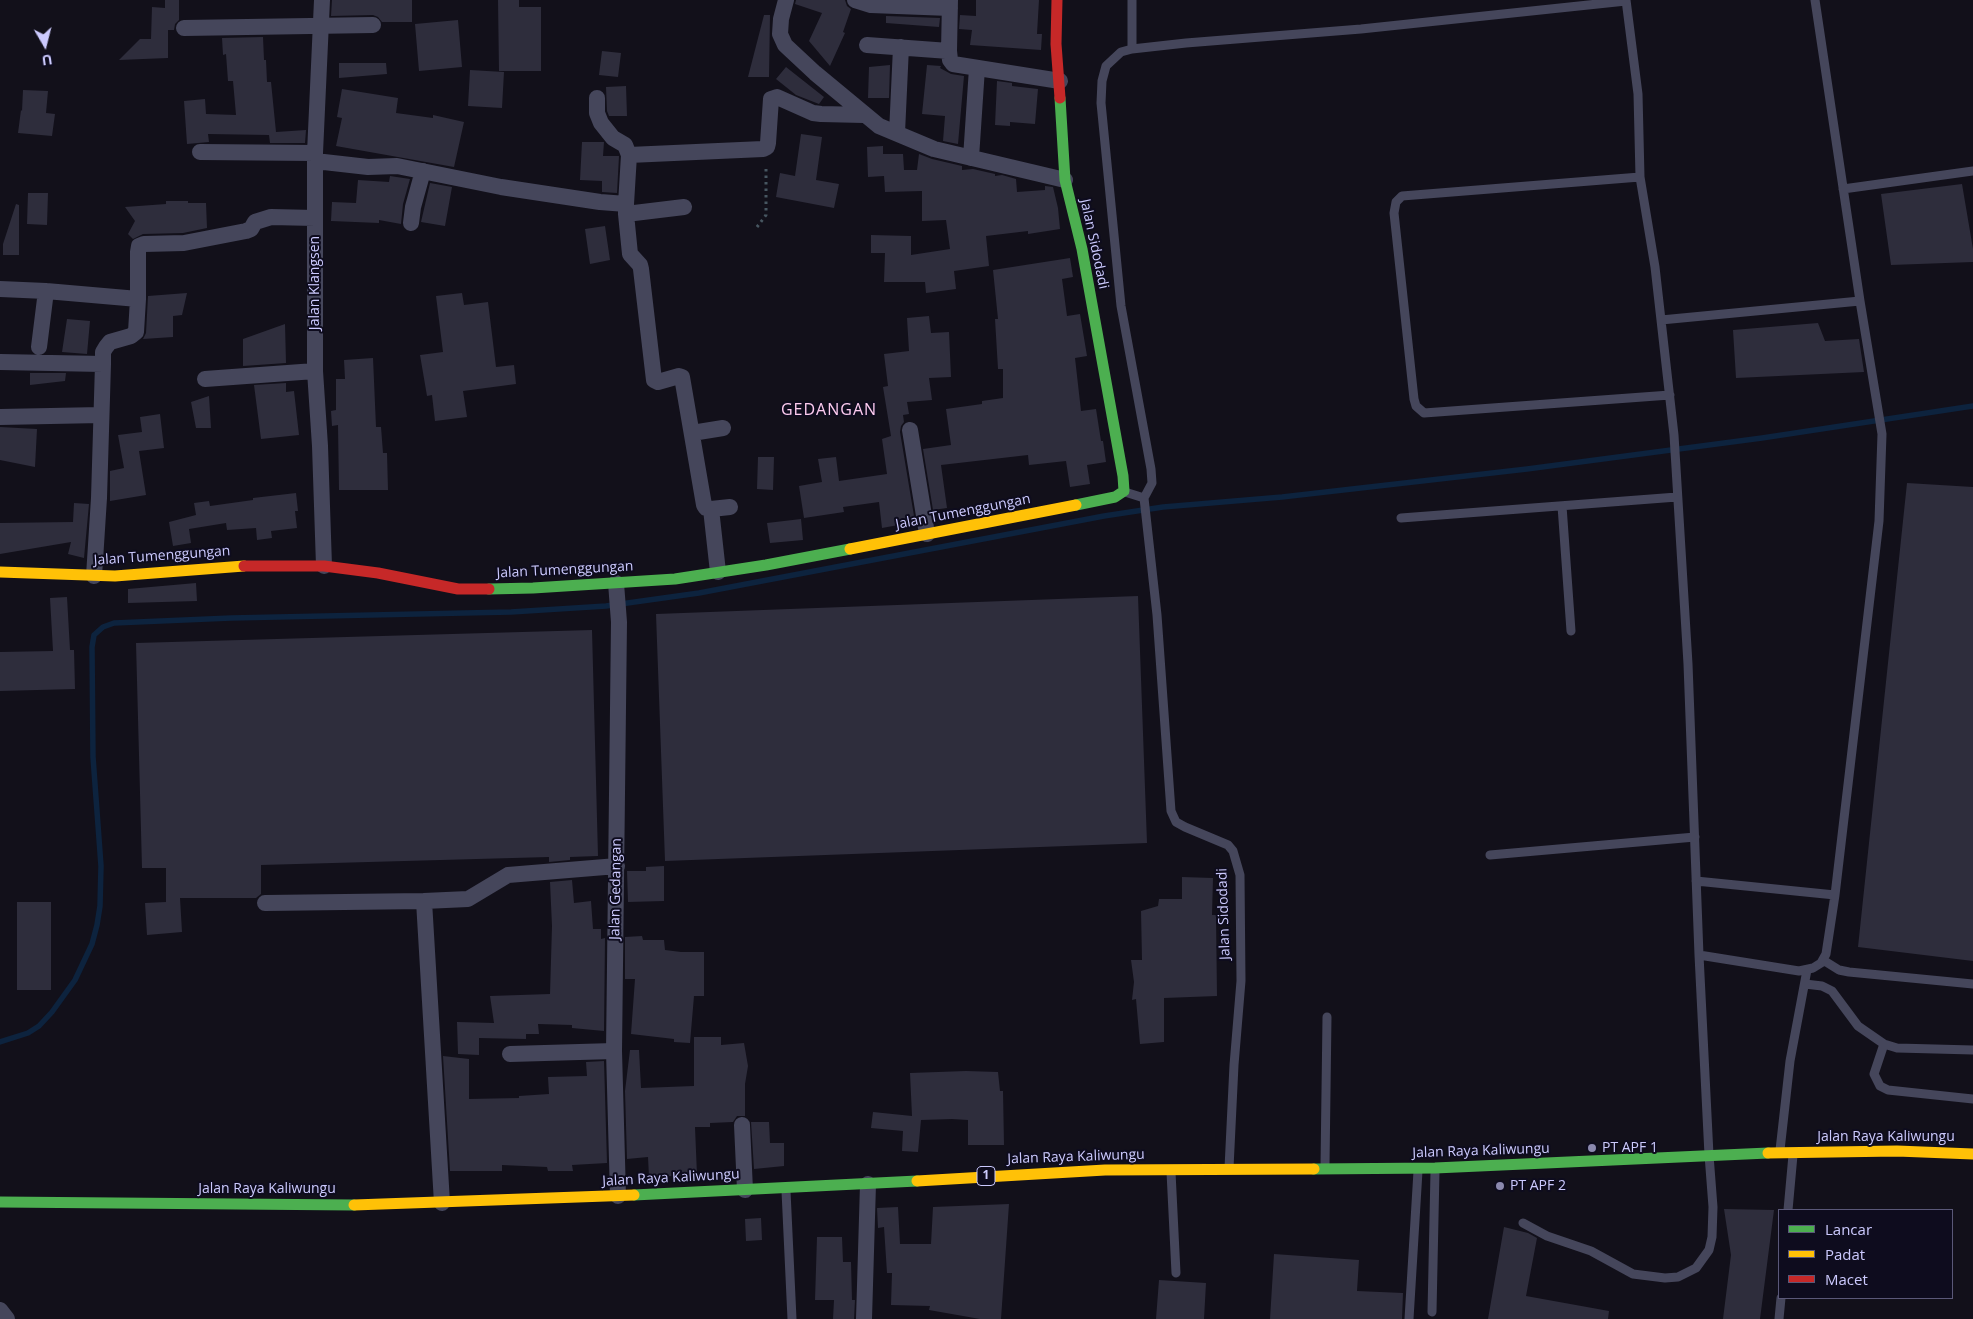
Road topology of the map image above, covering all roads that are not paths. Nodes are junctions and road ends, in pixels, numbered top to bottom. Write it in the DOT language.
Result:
graph roads {
  1 [pos="322,0"];
  2 [pos="786,0"];
  3 [pos="854,0"];
  4 [pos="1057,0"];
  5 [pos="1132,0"];
  6 [pos="1626,0"];
  7 [pos="1814,0"];
  8 [pos="950,4"];
  9 [pos="322,24"];
  10 [pos="373,25"];
  11 [pos="184,28"];
  12 [pos="867,45"];
  13 [pos="901,48"];
  14 [pos="1132,49"];
  15 [pos="950,51"];
  16 [pos="977,68"];
  17 [pos="1060,81"];
  18 [pos="597,98"];
  19 [pos="859,115"];
  20 [pos="897,133"];
  21 [pos="200,152"];
  22 [pos="629,156"];
  23 [pos="315,157"];
  24 [pos="971,158"];
  25 [pos="422,171"];
  26 [pos="1973,171"];
  27 [pos="1640,177"];
  28 [pos="1065,180"];
  29 [pos="1843,189"];
  30 [pos="684,207"];
  31 [pos="626,209"];
  32 [pos="315,218"];
  33 [pos="411,223"];
  34 [pos="0,289"];
  35 [pos="46,291"];
  36 [pos="138,299"];
  37 [pos="1860,301"];
  38 [pos="1661,320"];
  39 [pos="39,347"];
  40 [pos="0,362"];
  41 [pos="103,364"];
  42 [pos="315,371"];
  43 [pos="204,379"];
  44 [pos="1670,395"];
  45 [pos="101,415"];
  46 [pos="0,417"];
  47 [pos="723,428"];
  48 [pos="910,430"];
  49 [pos="692,433"];
  50 [pos="1124,491"];
  51 [pos="1677,497"];
  52 [pos="1144,501"];
  53 [pos="1562,506"];
  54 [pos="730,507"];
  55 [pos="711,509"];
  56 [pos="1401,518"];
  57 [pos="927,534"];
  58 [pos="324,566"];
  59 [pos="0,572"];
  60 [pos="718,572"];
  61 [pos="94,576"];
  62 [pos="616,589"];
  63 [pos="1571,631"];
  64 [pos="1695,837"];
  65 [pos="1490,854"];
  66 [pos="616,866"];
  67 [pos="1696,881"];
  68 [pos="1834,895"];
  69 [pos="424,901"];
  70 [pos="265,903"];
  71 [pos="1699,956"];
  72 [pos="1823,960"];
  73 [pos="1807,970"];
  74 [pos="1805,984"];
  75 [pos="1973,984"];
  76 [pos="1327,1017"];
  77 [pos="1884,1044"];
  78 [pos="1973,1050"];
  79 [pos="614,1051"];
  80 [pos="510,1054"];
  81 [pos="1973,1099"];
  82 [pos="742,1125"];
  83 [pos="1793,1152"];
  84 [pos="1780,1153"];
  85 [pos="1973,1154"];
  86 [pos="1709,1155"];
  87 [pos="1229,1168"];
  88 [pos="1325,1168"];
  89 [pos="1418,1168"];
  90 [pos="1435,1168"];
  91 [pos="1170,1169"];
  92 [pos="868,1184"];
  93 [pos="786,1188"];
  94 [pos="745,1190"];
  95 [pos="618,1196"];
  96 [pos="442,1203"];
  97 [pos="1,1206"];
  98 [pos="1788,1209"];
  99 [pos="1523,1223"];
  100 [pos="1176,1273"];
  101 [pos="1781,1299"];
  102 [pos="0,1310"];
  103 [pos="1432,1312"];
  104 [pos="6,1319"];
  105 [pos="792,1319"];
  106 [pos="864,1319"];
  107 [pos="1409,1319"];
  108 [pos="1779,1319"];
  1 -- 9 [label="street, Jalan Klangsen"];
  2 -- 19 [label="street"];
  3 -- 8 [label="street"];
  4 -- 17 [label="main road, Jalan Sidodadi"];
  5 -- 14 [label="lane"];
  6 -- 14 [label="lane"];
  6 -- 27 [label="lane"];
  7 -- 29 [label="lane"];
  8 -- 15 [label="street"];
  9 -- 10 [label="street"];
  9 -- 11 [label="street"];
  9 -- 23 [label="street, Jalan Klangsen"];
  12 -- 13 [label="street"];
  13 -- 15 [label="street"];
  13 -- 20 [label="street"];
  14 -- 52 [label="lane"];
  15 -- 16 [label="street"];
  16 -- 17 [label="street"];
  16 -- 24 [label="street"];
  17 -- 28 [label="main road, Jalan Sidodadi"];
  18 -- 22 [label="street"];
  19 -- 20 [label="street"];
  19 -- 22 [label="street"];
  20 -- 24 [label="street"];
  21 -- 23 [label="street"];
  22 -- 31 [label="street"];
  23 -- 25 [label="street"];
  23 -- 32 [label="street, Jalan Klangsen"];
  24 -- 28 [label="street"];
  25 -- 31 [label="street"];
  25 -- 33 [label="street"];
  26 -- 29 [label="lane"];
  27 -- 38 [label="lane"];
  27 -- 44 [label="lane"];
  28 -- 50 [label="main road, Jalan Sidodadi"];
  29 -- 37 [label="lane"];
  30 -- 31 [label="street"];
  31 -- 49 [label="street"];
  32 -- 36 [label="street"];
  32 -- 42 [label="street, Jalan Klangsen"];
  34 -- 35 [label="street"];
  35 -- 36 [label="street"];
  35 -- 39 [label="street"];
  36 -- 41 [label="street"];
  37 -- 38 [label="lane"];
  37 -- 68 [label="lane"];
  38 -- 44 [label="lane"];
  40 -- 41 [label="street"];
  41 -- 45 [label="street"];
  42 -- 43 [label="street"];
  42 -- 58 [label="street, Jalan Klangsen"];
  44 -- 51 [label="lane"];
  45 -- 46 [label="street"];
  45 -- 61 [label="street"];
  47 -- 49 [label="street"];
  48 -- 57 [label="street"];
  49 -- 55 [label="street"];
  50 -- 52 [label="lane"];
  50 -- 57 [label="main road, Jalan Tumenggungan"];
  51 -- 53 [label="lane"];
  51 -- 64 [label="lane"];
  52 -- 87 [label="lane, Jalan Sidodadi"];
  53 -- 56 [label="lane"];
  53 -- 63 [label="lane"];
  54 -- 55 [label="street"];
  55 -- 60 [label="street"];
  57 -- 60 [label="main road, Jalan Tumenggungan"];
  58 -- 61 [label="main road, Jalan Tumenggungan"];
  58 -- 62 [label="main road, Jalan Tumenggungan"];
  59 -- 61 [label="main road, Jalan Tumenggungan"];
  60 -- 62 [label="main road, Jalan Tumenggungan"];
  62 -- 66 [label="street, Jalan Gedangan"];
  64 -- 65 [label="lane"];
  64 -- 67 [label="lane"];
  66 -- 69 [label="street"];
  66 -- 79 [label="street, Jalan Gedangan"];
  67 -- 68 [label="lane"];
  67 -- 71 [label="lane"];
  68 -- 72 [label="lane"];
  69 -- 70 [label="street"];
  69 -- 96 [label="street"];
  71 -- 73 [label="lane"];
  71 -- 86 [label="lane"];
  72 -- 73 [label="lane"];
  72 -- 75 [label="lane"];
  73 -- 74 [label="lane"];
  74 -- 77 [label="lane"];
  74 -- 84 [label="lane"];
  76 -- 88 [label="lane"];
  77 -- 78 [label="lane"];
  77 -- 81 [label="lane"];
  79 -- 80 [label="street"];
  79 -- 95 [label="street, Jalan Gedangan"];
  82 -- 94 [label="street"];
  83 -- 84 [label="main road, Jalan Raya Kaliwungu / 1"];
  83 -- 85 [label="main road, Jalan Raya Kaliwungu / 1"];
  83 -- 98 [label="lane"];
  84 -- 86 [label="main road, Jalan Raya Kaliwungu / 1"];
  86 -- 90 [label="main road, Jalan Raya Kaliwungu / 1"];
  86 -- 99 [label="lane"];
  87 -- 88 [label="main road, Jalan Raya Kaliwungu / 1"];
  87 -- 91 [label="main road, Jalan Raya Kaliwungu / 1"];
  88 -- 89 [label="main road, Jalan Raya Kaliwungu / 1"];
  89 -- 90 [label="main road, Jalan Raya Kaliwungu / 1"];
  89 -- 107 [label="lane"];
  90 -- 103 [label="lane"];
  91 -- 92 [label="main road, Jalan Raya Kaliwungu / 1"];
  91 -- 100 [label="lane"];
  92 -- 93 [label="main road, Jalan Raya Kaliwungu / 1"];
  92 -- 106 [label="street"];
  93 -- 94 [label="main road, Jalan Raya Kaliwungu / 1"];
  93 -- 105 [label="lane"];
  94 -- 95 [label="main road, Jalan Raya Kaliwungu / 1"];
  95 -- 96 [label="main road, Jalan Raya Kaliwungu / 1"];
  96 -- 97 [label="main road, Jalan Raya Kaliwungu / 1"];
  101 -- 108 [label="lane"];
  102 -- 104 [label="street"];
}
